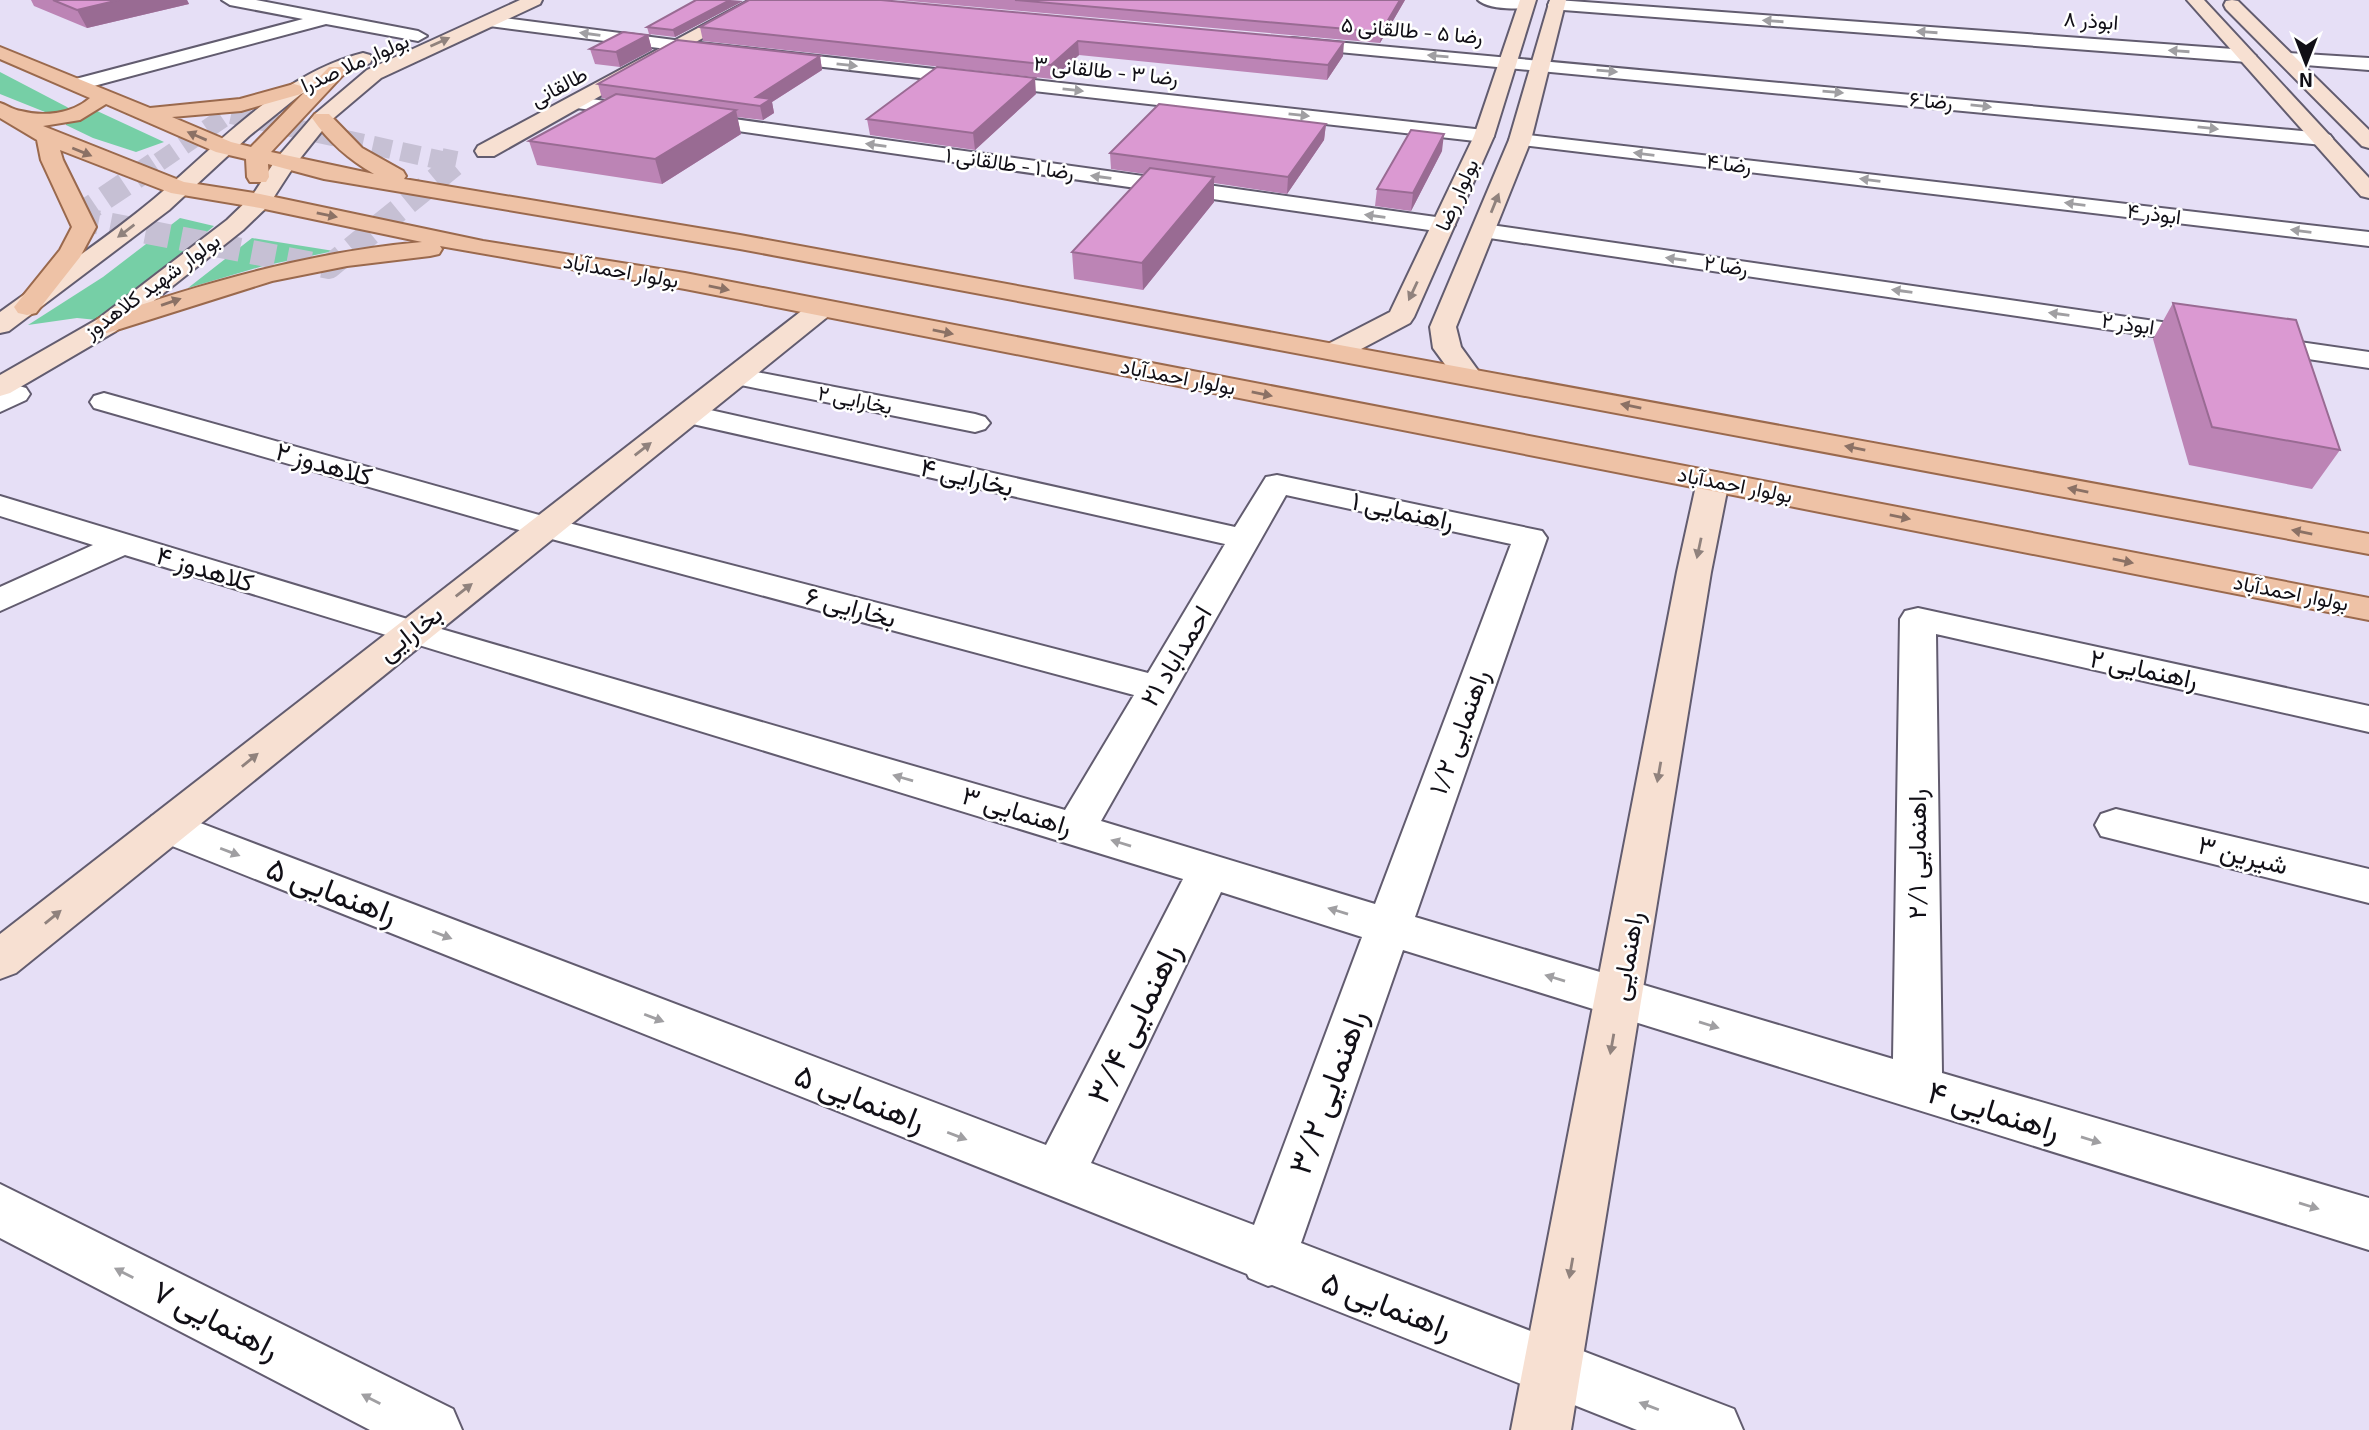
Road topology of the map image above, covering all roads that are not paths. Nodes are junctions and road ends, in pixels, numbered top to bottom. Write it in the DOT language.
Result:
graph roads {
  1 [pos="230,0"];
  2 [pos="499,0"];
  3 [pos="534,0"];
  4 [pos="762,0"];
  5 [pos="1486,0"];
  6 [pos="2195,0"];
  7 [pos="2227,0"];
  8 [pos="1527,1"];
  9 [pos="1557,2"];
  10 [pos="323,19"];
  11 [pos="488,21"];
  12 [pos="418,36"];
  13 [pos="1270,41"];
  14 [pos="682,46"];
  15 [pos="0,52"];
  16 [pos="2247,56"];
  17 [pos="2288,59"];
  18 [pos="1506,62"];
  19 [pos="2369,64"];
  20 [pos="1539,65"];
  21 [pos="335,71"];
  22 [pos="374,74"];
  23 [pos="75,85"];
  24 [pos="294,90"];
  25 [pos="99,96"];
  26 [pos="577,103"];
  27 [pos="8,113"];
  28 [pos="144,114"];
  29 [pos="322,118"];
  30 [pos="1484,136"];
  31 [pos="47,137"];
  32 [pos="2323,139"];
  33 [pos="1520,140"];
  34 [pos="2369,142"];
  35 [pos="224,147"];
  36 [pos="486,151"];
  37 [pos="256,155"];
  38 [pos="285,163"];
  39 [pos="179,188"];
  40 [pos="1938,188"];
  41 [pos="421,189"];
  42 [pos="2369,191"];
  43 [pos="260,201"];
  44 [pos="1443,225"];
  45 [pos="1484,231"];
  46 [pos="2369,239"];
  47 [pos="740,242"];
  48 [pos="483,248"];
  49 [pos="685,281"];
  50 [pos="1969,300"];
  51 [pos="27,307"];
  52 [pos="822,308"];
  53 [pos="1401,317"];
  54 [pos="0,325"];
  55 [pos="107,325"];
  56 [pos="1443,327"];
  57 [pos="0,336"];
  58 [pos="67,347"];
  59 [pos="1336,351"];
  60 [pos="2369,360"];
  61 [pos="736,376"];
  62 [pos="1468,376"];
  63 [pos="0,387"];
  64 [pos="0,393"];
  65 [pos="104,402"];
  66 [pos="0,403"];
  67 [pos="688,414"];
  68 [pos="975,423"];
  69 [pos="1713,481"];
  70 [pos="1277,484"];
  71 [pos="0,506"];
  72 [pos="545,527"];
  73 [pos="1530,538"];
  74 [pos="1245,539"];
  75 [pos="123,544"];
  76 [pos="2369,544"];
  77 [pos="0,600"];
  78 [pos="2369,608"];
  79 [pos="1918,620"];
  80 [pos="411,632"];
  81 [pos="1157,688"];
  82 [pos="2369,719"];
  83 [pos="2116,825"];
  84 [pos="167,827"];
  85 [pos="1075,829"];
  86 [pos="1209,871"];
  87 [pos="2369,886"];
  88 [pos="1388,926"];
  89 [pos="0,960"];
  90 [pos="1620,999"];
  91 [pos="1917,1088"];
  92 [pos="1058,1176"];
  93 [pos="0,1210"];
  94 [pos="2369,1224"];
  95 [pos="1268,1258"];
  96 [pos="1552,1370"];
  97 [pos="432,1430"];
  98 [pos="1541,1430"];
  99 [pos="1713,1430"];
  1 -- 10 [label="street"];
  2 -- 12 [label="street, بولوار ملا صدرا"];
  3 -- 11 [label="street, بولوار ملا صدرا"];
  4 -- 14 [label="street, طالقانی"];
  5 -- 8 [label="street"];
  6 -- 16 [label="street"];
  7 -- 17 [label="street"];
  8 -- 18 [label="street, بولوار رضا"];
  16 -- 9 [label="street, ابوذر ۸, one-way"];
  9 -- 20 [label="street, بولوار رضا"];
  10 -- 12 [label="street"];
  10 -- 23 [label="street"];
  14 -- 11 [label="street, رضا ۳ - طالقانی ۳, one-way"];
  22 -- 11 [label="street, بولوار ملا صدرا, one-way"];
  12 -- 21 [label="street, بولوار ملا صدرا"];
  18 -- 13 [label="street, رضا ۵ - طالقانی ۵, one-way"];
  14 -- 26 [label="street, طالقانی"];
  14 -- 30 [label="street, رضا ۳ - طالقانی ۳, one-way"];
  15 -- 23 [label="main road, بولوار احمدآباد"];
  16 -- 17 [label="street"];
  16 -- 32 [label="street"];
  17 -- 19 [label="street"];
  17 -- 34 [label="street"];
  18 -- 20 [label="street, رضا ۵ - طالقانی ۵"];
  18 -- 30 [label="street, بولوار رضا"];
  20 -- 32 [label="street, رضا ۶, one-way"];
  20 -- 33 [label="street, بولوار رضا"];
  21 -- 22 [label="street"];
  21 -- 24 [label="street, بولوار ملا صدرا"];
  21 -- 37 [label="main road"];
  22 -- 29 [label="street, بولوار ملا صدرا"];
  23 -- 25 [label="main road, بولوار احمدآباد"];
  24 -- 28 [label="main road"];
  24 -- 35 [label="street, بولوار ملا صدرا"];
  25 -- 27 [label="main road"];
  25 -- 28 [label="main road, بولوار احمدآباد"];
  26 -- 36 [label="street, طالقانی"];
  44 -- 26 [label="street, رضا ۱ - طالقانی ۱, one-way"];
  27 -- 31 [label="main road, بولوار احمدآباد"];
  35 -- 28 [label="main road, بولوار احمدآباد, one-way"];
  29 -- 38 [label="street, بولوار ملا صدرا"];
  29 -- 41 [label="main road"];
  30 -- 44 [label="street, بولوار رضا"];
  31 -- 39 [label="main road, بولوار احمدآباد, one-way"];
  31 -- 51 [label="main road"];
  32 -- 42 [label="street"];
  40 -- 33 [label="street, رضا ۴, one-way"];
  45 -- 33 [label="street, بولوار رضا, one-way"];
  35 -- 37 [label="main road, بولوار احمدآباد"];
  35 -- 39 [label="street"];
  37 -- 38 [label="main road, بولوار احمدآباد"];
  37 -- 43 [label="main road"];
  38 -- 41 [label="main road, بولوار احمدآباد"];
  38 -- 43 [label="street, بولوار شهید کلاهدوز"];
  39 -- 43 [label="main road, بولوار احمدآباد"];
  39 -- 51 [label="street, one-way"];
  46 -- 40 [label="street, ابوذر ۴, one-way"];
  41 -- 47 [label="main road, بولوار احمدآباد"];
  43 -- 48 [label="main road, بولوار احمدآباد, one-way"];
  43 -- 55 [label="street, بولوار شهید کلاهدوز"];
  44 -- 53 [label="street, بولوار رضا, one-way"];
  50 -- 45 [label="street, رضا ۲, one-way"];
  45 -- 56 [label="street, بولوار رضا"];
  47 -- 49 [label="main road"];
  47 -- 59 [label="main road, بولوار احمدآباد"];
  48 -- 49 [label="main road, بولوار احمدآباد"];
  55 -- 48 [label="main road, one-way"];
  49 -- 52 [label="main road, بولوار احمدآباد, one-way"];
  60 -- 50 [label="street, ابوذر ۲, one-way"];
  51 -- 54 [label="street"];
  52 -- 61 [label="street, بخارایی"];
  52 -- 69 [label="main road, بولوار احمدآباد, one-way"];
  53 -- 56 [label="street"];
  53 -- 59 [label="street"];
  55 -- 58 [label="street, بولوار شهید کلاهدوز"];
  56 -- 62 [label="street"];
  57 -- 58 [label="street"];
  58 -- 63 [label="street, بولوار شهید کلاهدوز"];
  59 -- 62 [label="main road, بولوار احمدآباد"];
  61 -- 67 [label="street, بخارایی"];
  61 -- 68 [label="street, بخارایی ۲"];
  76 -- 62 [label="main road, بولوار احمدآباد, one-way"];
  64 -- 66 [label="street"];
  65 -- 72 [label="street, کلاهدوز ۲"];
  72 -- 67 [label="street, بخارایی, one-way"];
  67 -- 74 [label="street, بخارایی ۴"];
  69 -- 78 [label="main road, بولوار احمدآباد, one-way"];
  69 -- 90 [label="street, راهنمایی, one-way"];
  70 -- 73 [label="street, راهنمایی ۱"];
  70 -- 74 [label="street, احمداباد ۲۱"];
  71 -- 75 [label="street, کلاهدوز ۴"];
  80 -- 72 [label="street, بخارایی, one-way"];
  72 -- 81 [label="street, بخارایی ۶"];
  73 -- 88 [label="street, راهنمایی ۱/۲"];
  74 -- 81 [label="street, احمداباد ۲۱"];
  75 -- 77 [label="street"];
  75 -- 80 [label="street, کلاهدوز ۴"];
  79 -- 82 [label="street, راهنمایی ۲"];
  79 -- 91 [label="street, راهنمایی ۲/۱"];
  84 -- 80 [label="street, بخارایی, one-way"];
  85 -- 80 [label="street, راهنمایی ۳, one-way"];
  81 -- 85 [label="street, احمداباد ۲۱"];
  83 -- 87 [label="street, شیرین ۳"];
  89 -- 84 [label="street, بخارایی, one-way"];
  84 -- 92 [label="street, راهنمایی ۵, one-way"];
  86 -- 85 [label="street, راهنمایی ۳, one-way"];
  88 -- 86 [label="street, راهنمایی ۳, one-way"];
  86 -- 92 [label="street, راهنمایی ۳/۴"];
  90 -- 88 [label="street, راهنمایی ۳, one-way"];
  88 -- 95 [label="street, راهنمایی ۳/۲"];
  90 -- 91 [label="street, راهنمایی ۴, one-way"];
  90 -- 96 [label="street, راهنمایی, one-way"];
  91 -- 94 [label="street, راهنمایی ۴, one-way"];
  92 -- 95 [label="street, راهنمایی ۵"];
  97 -- 93 [label="street, راهنمایی ۷, one-way"];
  95 -- 96 [label="street, راهنمایی ۵"];
  96 -- 98 [label="street, راهنمایی"];
  99 -- 96 [label="street, راهنمایی ۵, one-way"];
}
